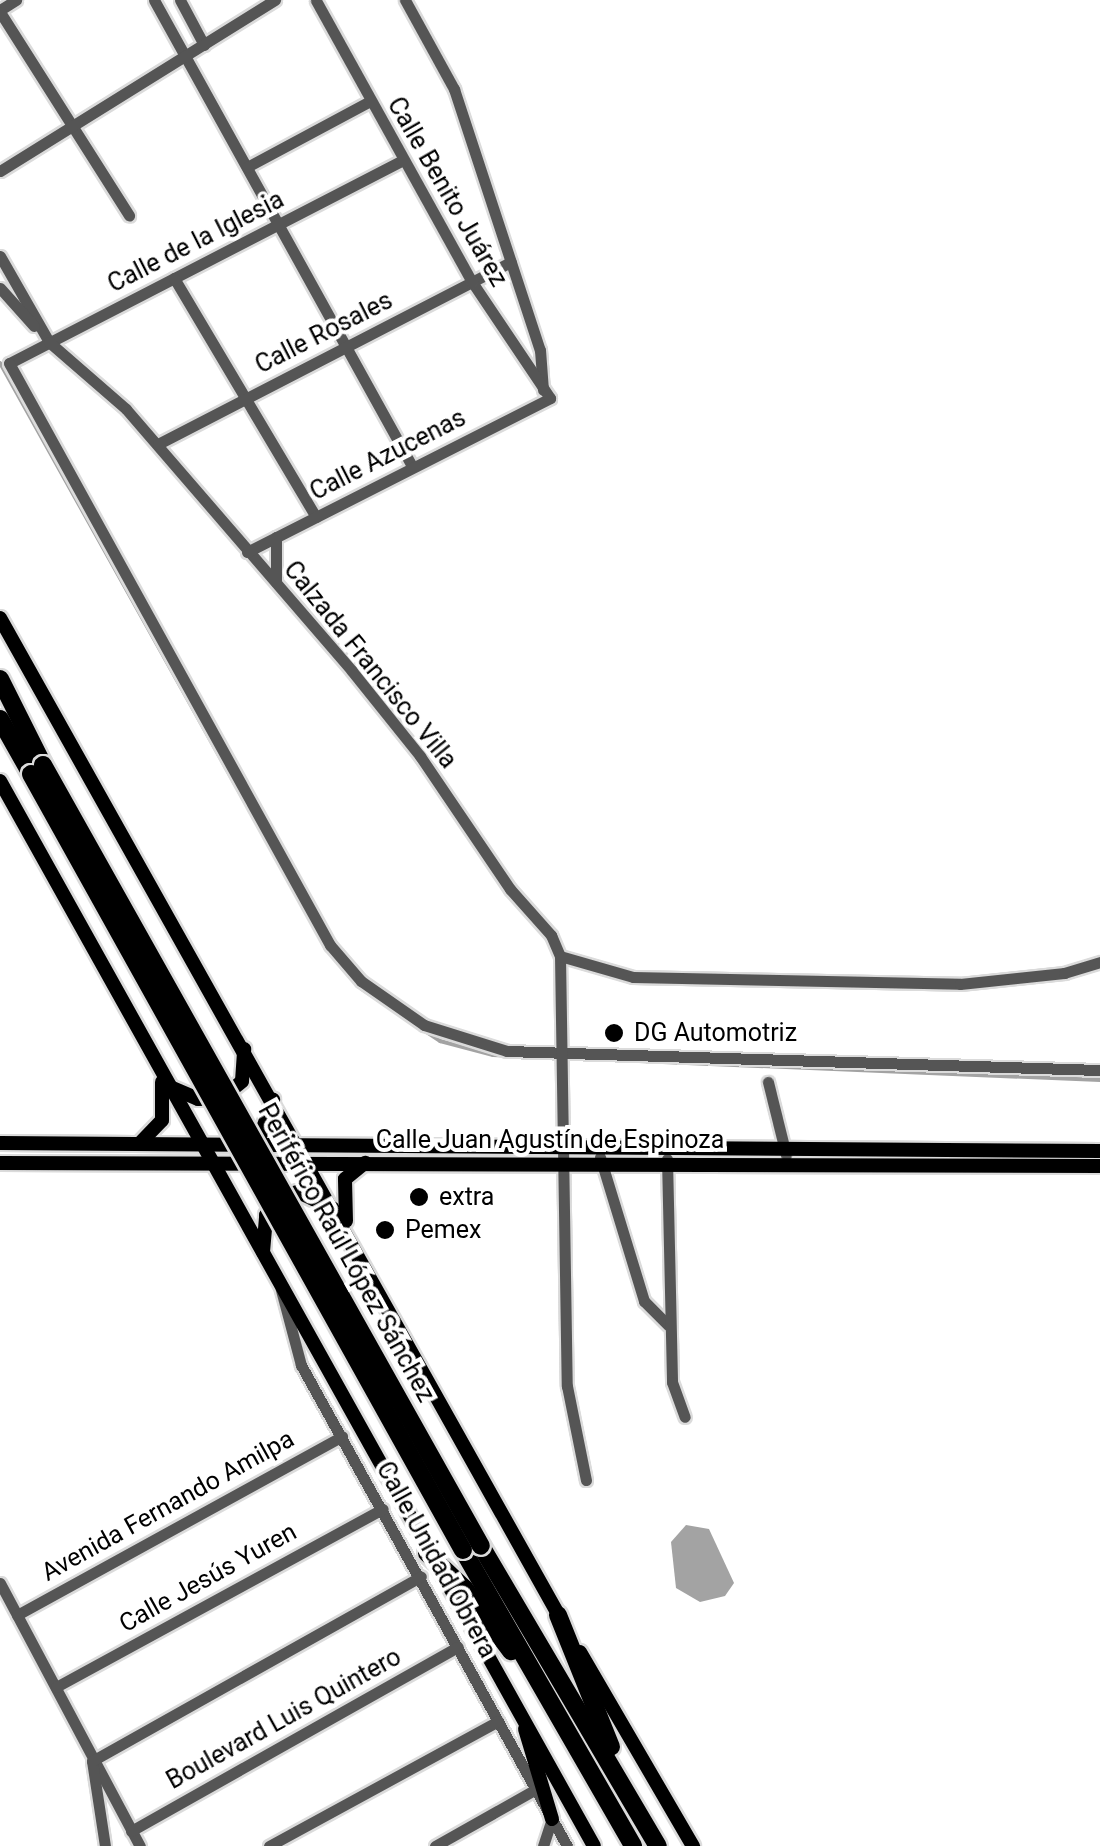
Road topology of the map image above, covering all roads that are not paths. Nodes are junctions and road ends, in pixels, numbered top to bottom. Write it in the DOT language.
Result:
graph roads {
  1 [pos="16,0"];
  2 [pos="154,0"];
  3 [pos="180,0"];
  4 [pos="276,0"];
  5 [pos="316,0"];
  6 [pos="405,0"];
  7 [pos="0,11"];
  8 [pos="204,44"];
  9 [pos="184,57"];
  10 [pos="370,101"];
  11 [pos="70,127"];
  12 [pos="402,160"];
  13 [pos="246,167"];
  14 [pos="0,171"];
  15 [pos="129,215"];
  16 [pos="276,226"];
  17 [pos="0,256"];
  18 [pos="510,262"];
  19 [pos="174,278"];
  20 [pos="472,282"];
  21 [pos="0,288"];
  22 [pos="49,342"];
  23 [pos="345,348"];
  24 [pos="546,394"];
  25 [pos="246,399"];
  26 [pos="158,444"];
  27 [pos="412,466"];
  28 [pos="316,517"];
  29 [pos="276,537"];
  30 [pos="247,552"];
  31 [pos="276,582"];
  32 [pos="0,618"];
  33 [pos="2,681"];
  34 [pos="0,719"];
  35 [pos="37,769"];
  36 [pos="0,781"];
  37 [pos="560,956"];
  38 [pos="1100,962"];
  39 [pos="244,1048"];
  40 [pos="557,1056"];
  41 [pos="158,1066"];
  42 [pos="1100,1070"];
  43 [pos="768,1082"];
  44 [pos="170,1087"];
  45 [pos="273,1100"];
  46 [pos="200,1141"];
  47 [pos="17,1142"];
  48 [pos="141,1142"];
  49 [pos="258,1142"];
  50 [pos="297,1142"];
  51 [pos="0,1143"];
  52 [pos="1100,1151"];
  53 [pos="561,1154"];
  54 [pos="599,1154"];
  55 [pos="667,1155"];
  56 [pos="787,1156"];
  57 [pos="209,1159"];
  58 [pos="0,1160"];
  59 [pos="308,1161"];
  60 [pos="367,1162"];
  61 [pos="1100,1166"];
  62 [pos="334,1208"];
  63 [pos="347,1232"];
  64 [pos="263,1256"];
  65 [pos="282,1290"];
  66 [pos="668,1324"];
  67 [pos="685,1417"];
  68 [pos="342,1436"];
  69 [pos="586,1480"];
  70 [pos="383,1509"];
  71 [pos="472,1548"];
  72 [pos="427,1553"];
  73 [pos="421,1576"];
  74 [pos="0,1583"];
  75 [pos="17,1615"];
  76 [pos="558,1615"];
  77 [pos="458,1647"];
  78 [pos="56,1687"];
  79 [pos="524,1718"];
  80 [pos="498,1720"];
  81 [pos="566,1727"];
  82 [pos="92,1761"];
  83 [pos="536,1789"];
  84 [pos="632,1798"];
  85 [pos="552,1818"];
  86 [pos="131,1831"];
  87 [pos="106,1846"];
  88 [pos="140,1846"];
  89 [pos="268,1846"];
  90 [pos="436,1846"];
  91 [pos="542,1846"];
  92 [pos="567,1846"];
  93 [pos="594,1846"];
  94 [pos="634,1846"];
  95 [pos="658,1846"];
  96 [pos="693,1846"];
  1 -- 7 [label="street"];
  2 -- 9 [label="street"];
  3 -- 8 [label="street"];
  4 -- 8 [label="street"];
  5 -- 10 [label="street, Calle Benito Juárez"];
  6 -- 18 [label="street"];
  7 -- 11 [label="street"];
  8 -- 9 [label="street"];
  9 -- 11 [label="street"];
  9 -- 13 [label="street"];
  10 -- 12 [label="street, Calle Benito Juárez"];
  10 -- 13 [label="street"];
  11 -- 14 [label="street"];
  11 -- 15 [label="street"];
  12 -- 16 [label="street, Calle de la Iglesia"];
  12 -- 20 [label="street, Calle Benito Juárez"];
  13 -- 16 [label="street"];
  16 -- 19 [label="street, Calle de la Iglesia"];
  16 -- 23 [label="street"];
  17 -- 22 [label="street, Calzada Francisco Villa"];
  18 -- 20 [label="street, Calle Rosales"];
  18 -- 24 [label="street"];
  19 -- 22 [label="street, Calle de la Iglesia"];
  19 -- 25 [label="street"];
  20 -- 23 [label="street, Calle Rosales"];
  20 -- 24 [label="street, Calle Benito Juárez"];
  21 -- 22 [label="street"];
  22 -- 26 [label="street, Calzada Francisco Villa"];
  22 -- 40 [label="street, Calle de la Iglesia"];
  23 -- 25 [label="street, Calle Rosales"];
  23 -- 27 [label="street"];
  24 -- 27 [label="street, Calle Azucenas"];
  25 -- 26 [label="street, Calle Rosales"];
  25 -- 28 [label="street"];
  26 -- 30 [label="street, Calzada Francisco Villa"];
  27 -- 28 [label="street, Calle Azucenas"];
  28 -- 29 [label="street, Calle Azucenas"];
  29 -- 30 [label="street, Calle Azucenas"];
  29 -- 31 [label="street"];
  30 -- 31 [label="street, Calzada Francisco Villa"];
  31 -- 37 [label="street, Calzada Francisco Villa"];
  32 -- 39 [label="main road"];
  33 -- 35 [label="highway, Periférico Raúl López Sánchez"];
  34 -- 35 [label="highway, Periférico Raúl López Sánchez"];
  35 -- 71 [label="highway, Periférico Raúl López Sánchez, bridge"];
  36 -- 41 [label="main road"];
  37 -- 38 [label="street"];
  37 -- 40 [label="street"];
  39 -- 44 [label="main road"];
  39 -- 45 [label="main road"];
  40 -- 42 [label="street"];
  40 -- 53 [label="street"];
  41 -- 44 [label="main road"];
  41 -- 48 [label="main road"];
  43 -- 56 [label="street"];
  44 -- 46 [label="main road"];
  45 -- 49 [label="main road"];
  45 -- 50 [label="main road"];
  46 -- 48 [label="main road, Calle Juan Agustín de Espinoza"];
  46 -- 49 [label="main road, Calle Juan Agustín de Espinoza"];
  46 -- 57 [label="main road"];
  47 -- 48 [label="main road, Calle Juan Agustín de Espinoza"];
  47 -- 51 [label="main road, Calle Juan Agustín de Espinoza"];
  47 -- 58 [label="main road"];
  49 -- 50 [label="main road, Calle Juan Agustín de Espinoza"];
  50 -- 53 [label="main road, Calle Juan Agustín de Espinoza"];
  50 -- 59 [label="main road"];
  52 -- 56 [label="main road, Calle Juan Agustín de Espinoza"];
  53 -- 54 [label="main road, Calle Juan Agustín de Espinoza"];
  53 -- 60 [label="main road, Calle Juan Agustín de Espinoza"];
  53 -- 69 [label="street"];
  54 -- 55 [label="main road, Calle Juan Agustín de Espinoza"];
  54 -- 66 [label="street"];
  55 -- 56 [label="main road, Calle Juan Agustín de Espinoza"];
  55 -- 66 [label="street"];
  56 -- 61 [label="main road, Calle Juan Agustín de Espinoza"];
  57 -- 58 [label="main road, Calle Juan Agustín de Espinoza"];
  57 -- 59 [label="main road, Calle Juan Agustín de Espinoza"];
  57 -- 64 [label="main road"];
  59 -- 60 [label="main road, Calle Juan Agustín de Espinoza"];
  59 -- 62 [label="main road"];
  60 -- 63 [label="main road"];
  62 -- 63 [label="main road"];
  62 -- 64 [label="main road"];
  63 -- 76 [label="main road"];
  64 -- 65 [label="main road"];
  65 -- 68 [label="street, Calle Unidad Obrera"];
  65 -- 72 [label="main road"];
  66 -- 67 [label="street"];
  68 -- 70 [label="street, Calle Unidad Obrera"];
  68 -- 75 [label="street, Avenida Fernando Amilpa"];
  70 -- 73 [label="street, Calle Unidad Obrera"];
  70 -- 78 [label="street, Calle Jesús Yuren"];
  71 -- 81 [label="highway, Periférico Raúl López Sánchez"];
  71 -- 84 [label="highway, Periférico Raúl López Sánchez"];
  72 -- 79 [label="main road"];
  72 -- 81 [label="highway"];
  73 -- 77 [label="street, Calle Unidad Obrera"];
  73 -- 82 [label="street"];
  74 -- 75 [label="street"];
  75 -- 78 [label="street"];
  76 -- 84 [label="highway"];
  76 -- 96 [label="main road"];
  77 -- 80 [label="street, Calle Unidad Obrera"];
  77 -- 86 [label="street, Boulevard Luis Quintero"];
  78 -- 82 [label="street"];
  79 -- 85 [label="main road"];
  79 -- 93 [label="main road"];
  80 -- 83 [label="street, Calle Unidad Obrera"];
  80 -- 89 [label="street"];
  81 -- 94 [label="highway, Periférico Raúl López Sánchez"];
  82 -- 86 [label="street"];
  82 -- 87 [label="street"];
  83 -- 85 [label="street, Calle Unidad Obrera"];
  83 -- 90 [label="street"];
  84 -- 95 [label="highway, Periférico Raúl López Sánchez"];
  85 -- 91 [label="street"];
  85 -- 92 [label="street, Calle Unidad Obrera"];
  86 -- 88 [label="street"];
}
